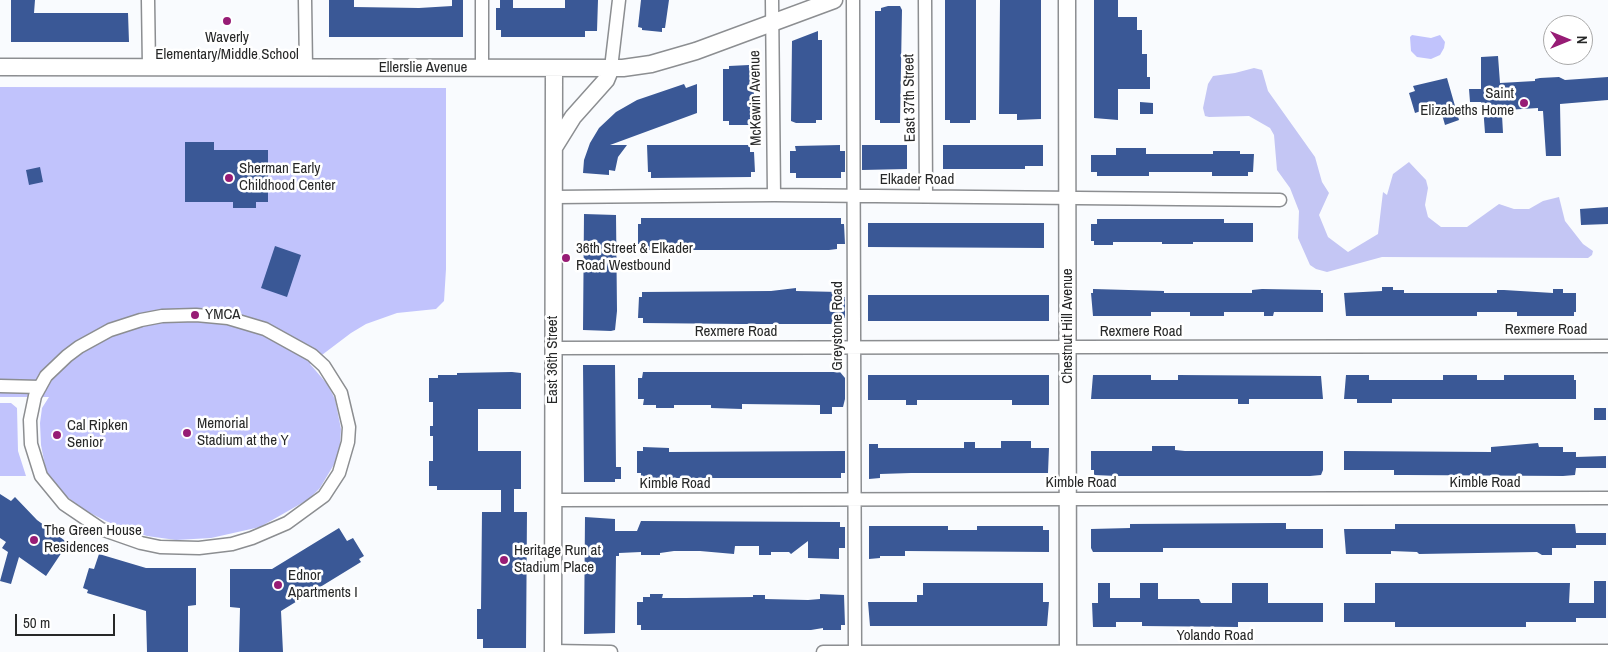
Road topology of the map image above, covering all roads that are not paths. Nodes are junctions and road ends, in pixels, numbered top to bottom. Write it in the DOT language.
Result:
graph roads {
  1 [pos="148,0"];
  2 [pos="305,0"];
  3 [pos="482,0"];
  4 [pos="619,0"];
  5 [pos="772,0"];
  6 [pos="834,0"];
  7 [pos="853,0"];
  8 [pos="925,0"];
  9 [pos="1067,0"];
  10 [pos="772,23"];
  11 [pos="0,67"];
  12 [pos="148,67"];
  13 [pos="306,67"];
  14 [pos="482,68"];
  15 [pos="554,68"];
  16 [pos="611,68"];
  17 [pos="554,148"];
  18 [pos="774,195"];
  19 [pos="853,196"];
  20 [pos="926,196"];
  21 [pos="554,197"];
  22 [pos="1068,197"];
  23 [pos="1280,200"];
  24 [pos="1608,346"];
  25 [pos="553,348"];
  26 [pos="854,348"];
  27 [pos="1068,348"];
  28 [pos="0,386"];
  29 [pos="40,387"];
  30 [pos="1608,498"];
  31 [pos="854,499"];
  32 [pos="553,500"];
  33 [pos="1068,500"];
  34 [pos="1608,651"];
  35 [pos="553,652"];
  36 [pos="612,652"];
  37 [pos="823,652"];
  38 [pos="855,652"];
  39 [pos="1068,652"];
  1 -- 12 [label="street"];
  2 -- 13 [label="street"];
  3 -- 14 [label="street"];
  4 -- 16 [label="street"];
  5 -- 10 [label="street, McKewin Avenue"];
  6 -- 10 [label="street, Ellerslie Avenue"];
  7 -- 19 [label="street, Greystone Road"];
  8 -- 20 [label="street, East 37th Street"];
  9 -- 22 [label="street, Chestnut Hill Avenue"];
  10 -- 16 [label="street, Ellerslie Avenue"];
  10 -- 18 [label="street, McKewin Avenue"];
  11 -- 12 [label="street, Ellerslie Avenue"];
  12 -- 13 [label="street, Ellerslie Avenue"];
  13 -- 14 [label="street, Ellerslie Avenue"];
  14 -- 15 [label="street, Ellerslie Avenue"];
  15 -- 16 [label="street, Ellerslie Avenue"];
  15 -- 17 [label="street, East 36th Street"];
  16 -- 17 [label="street"];
  17 -- 21 [label="street, East 36th Street"];
  18 -- 19 [label="street, Elkader Road"];
  18 -- 21 [label="street, Elkader Road"];
  19 -- 20 [label="street, Elkader Road"];
  19 -- 26 [label="street, Greystone Road"];
  20 -- 22 [label="street, Elkader Road"];
  21 -- 25 [label="street, East 36th Street"];
  22 -- 23 [label="street, Elkader Road"];
  22 -- 27 [label="street, Chestnut Hill Avenue"];
  24 -- 27 [label="street, Rexmere Road"];
  25 -- 26 [label="street, Rexmere Road"];
  25 -- 32 [label="street, East 36th Street"];
  26 -- 27 [label="street, Rexmere Road"];
  26 -- 31 [label="street, Greystone Road"];
  27 -- 33 [label="street, Chestnut Hill Avenue"];
  28 -- 29 [label="street"];
  29 -- 29 [label="street"];
  30 -- 33 [label="street, Kimble Road"];
  31 -- 32 [label="street, Kimble Road"];
  31 -- 33 [label="street, Kimble Road"];
  31 -- 38 [label="street, Greystone Road"];
  32 -- 35 [label="street, East 36th Street"];
  33 -- 39 [label="street, Chestnut Hill Avenue"];
  34 -- 39 [label="street, Yolando Road"];
  35 -- 36 [label="street"];
  37 -- 38 [label="street, Yolando Road"];
  38 -- 39 [label="street, Yolando Road"];
}
